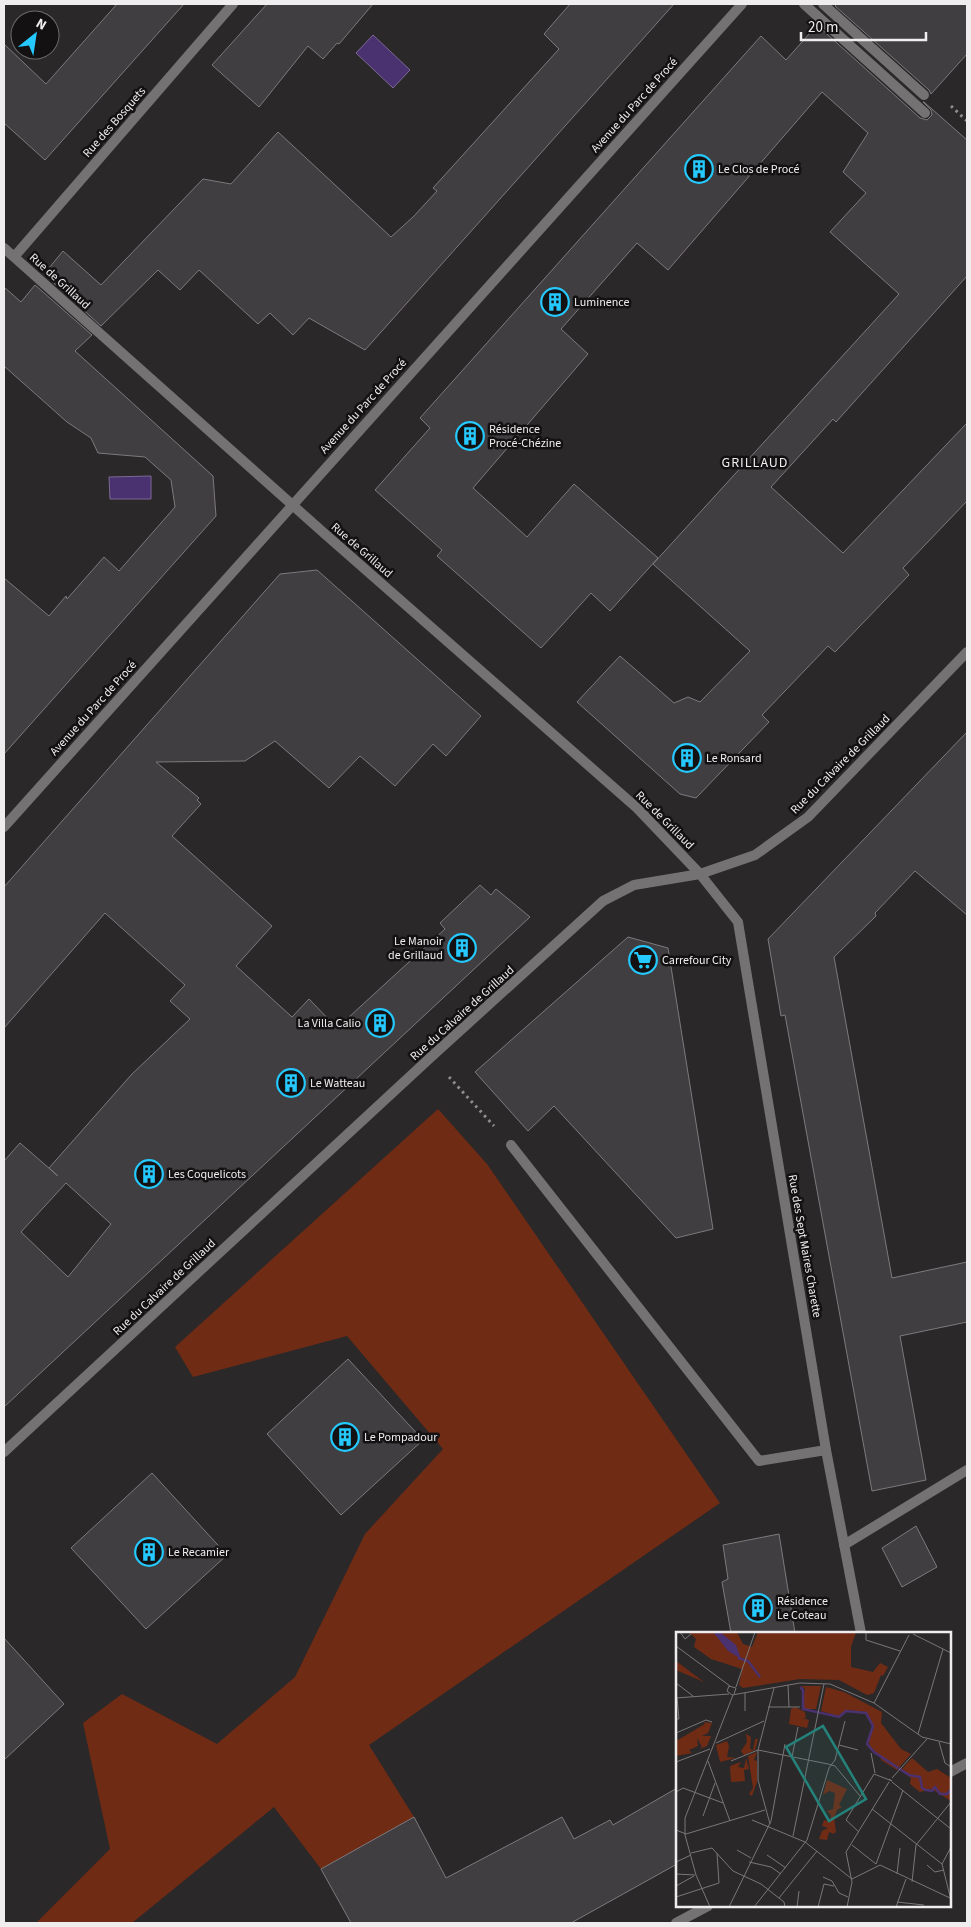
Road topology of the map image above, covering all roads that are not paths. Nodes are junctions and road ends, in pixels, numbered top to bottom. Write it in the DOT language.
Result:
graph roads {
  1 [pos="234,4"];
  2 [pos="742,4"];
  3 [pos="804,4"];
  4 [pos="823,4"];
  5 [pos="924,94"];
  6 [pos="925,114"];
  7 [pos="4,248"];
  8 [pos="14,257"];
  9 [pos="292,504"];
  10 [pos="967,652"];
  11 [pos="4,826"];
  12 [pos="700,874"];
  13 [pos="511,1145"];
  14 [pos="826,1450"];
  15 [pos="4,1452"];
  16 [pos="967,1470"];
  17 [pos="844,1545"];
  18 [pos="860,1632"];
  19 [pos="967,1763"];
  20 [pos="951,1771"];
  21 [pos="706,1907"];
  22 [pos="676,1923"];
  1 -- 8 [label="street, Rue des Bosquets"];
  2 -- 9 [label="street, Avenue du Parc de Procé"];
  3 -- 6 [label="street"];
  4 -- 5 [label="street"];
  7 -- 8 [label="street, Rue de Grillaud"];
  8 -- 9 [label="street, Rue de Grillaud"];
  9 -- 11 [label="street, Avenue du Parc de Procé"];
  9 -- 12 [label="street, Rue de Grillaud"];
  10 -- 12 [label="street, Rue du Calvaire de Grillaud"];
  12 -- 14 [label="street, Rue des Sept Maires Charette"];
  12 -- 15 [label="street, Rue du Calvaire de Grillaud"];
  13 -- 14 [label="street"];
  14 -- 17 [label="street, Rue des Sept Maires Charette"];
  16 -- 17 [label="street"];
  17 -- 18 [label="street, Rue des Sept Maires Charette"];
  19 -- 20 [label="street"];
  21 -- 22 [label="street"];
}
